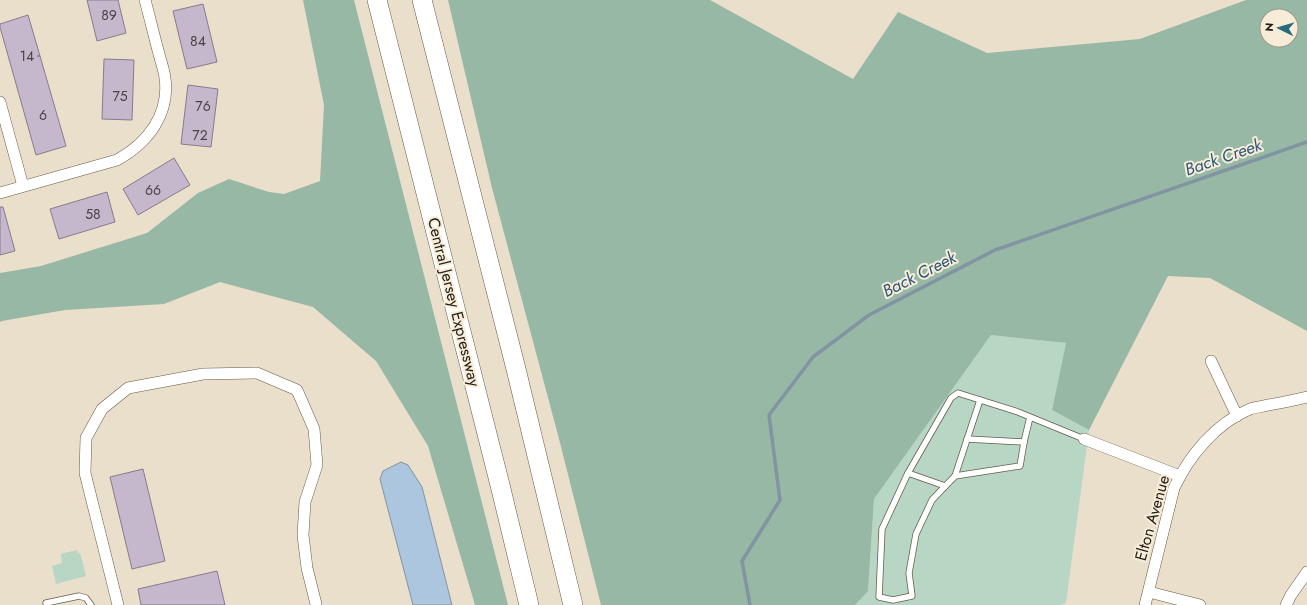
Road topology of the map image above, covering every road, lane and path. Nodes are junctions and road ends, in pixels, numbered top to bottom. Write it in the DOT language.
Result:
graph roads {
  1 [pos="145,0"];
  2 [pos="377,0"];
  3 [pos="422,0"];
  4 [pos="0,102"];
  5 [pos="23,186"];
  6 [pos="0,193"];
  7 [pos="1211,361"];
  8 [pos="1307,397"];
  9 [pos="980,400"];
  10 [pos="1237,416"];
  11 [pos="1030,417"];
  12 [pos="968,439"];
  13 [pos="1084,439"];
  14 [pos="1024,442"];
  15 [pos="908,473"];
  16 [pos="956,476"];
  17 [pos="1180,476"];
  18 [pos="945,486"];
  19 [pos="1307,572"];
  20 [pos="1149,592"];
  21 [pos="46,603"];
  22 [pos="91,605"];
  23 [pos="118,605"];
  24 [pos="315,605"];
  25 [pos="530,605"];
  26 [pos="573,605"];
  27 [pos="1146,605"];
  28 [pos="1200,605"];
  29 [pos="1286,605"];
  1 -- 5 [label="street"];
  2 -- 25 [label="highway, Central Jersey Expressway"];
  3 -- 26 [label="highway"];
  4 -- 5 [label="street"];
  5 -- 6 [label="street"];
  7 -- 10 [label="street"];
  8 -- 10 [label="street, Elton Avenue"];
  9 -- 11 [label="lane"];
  9 -- 12 [label="lane"];
  9 -- 15 [label="lane"];
  10 -- 17 [label="street, Elton Avenue"];
  11 -- 13 [label="lane"];
  11 -- 14 [label="lane"];
  12 -- 14 [label="lane"];
  12 -- 16 [label="lane"];
  13 -- 17 [label="street"];
  14 -- 16 [label="lane"];
  15 -- 18 [label="lane"];
  15 -- 18 [label="lane"];
  16 -- 18 [label="lane"];
  17 -- 20 [label="street, Elton Avenue"];
  19 -- 29 [label="street"];
  20 -- 27 [label="street, Elton Avenue"];
  20 -- 28 [label="street"];
  21 -- 22 [label="lane"];
  23 -- 24 [label="street"];
}
